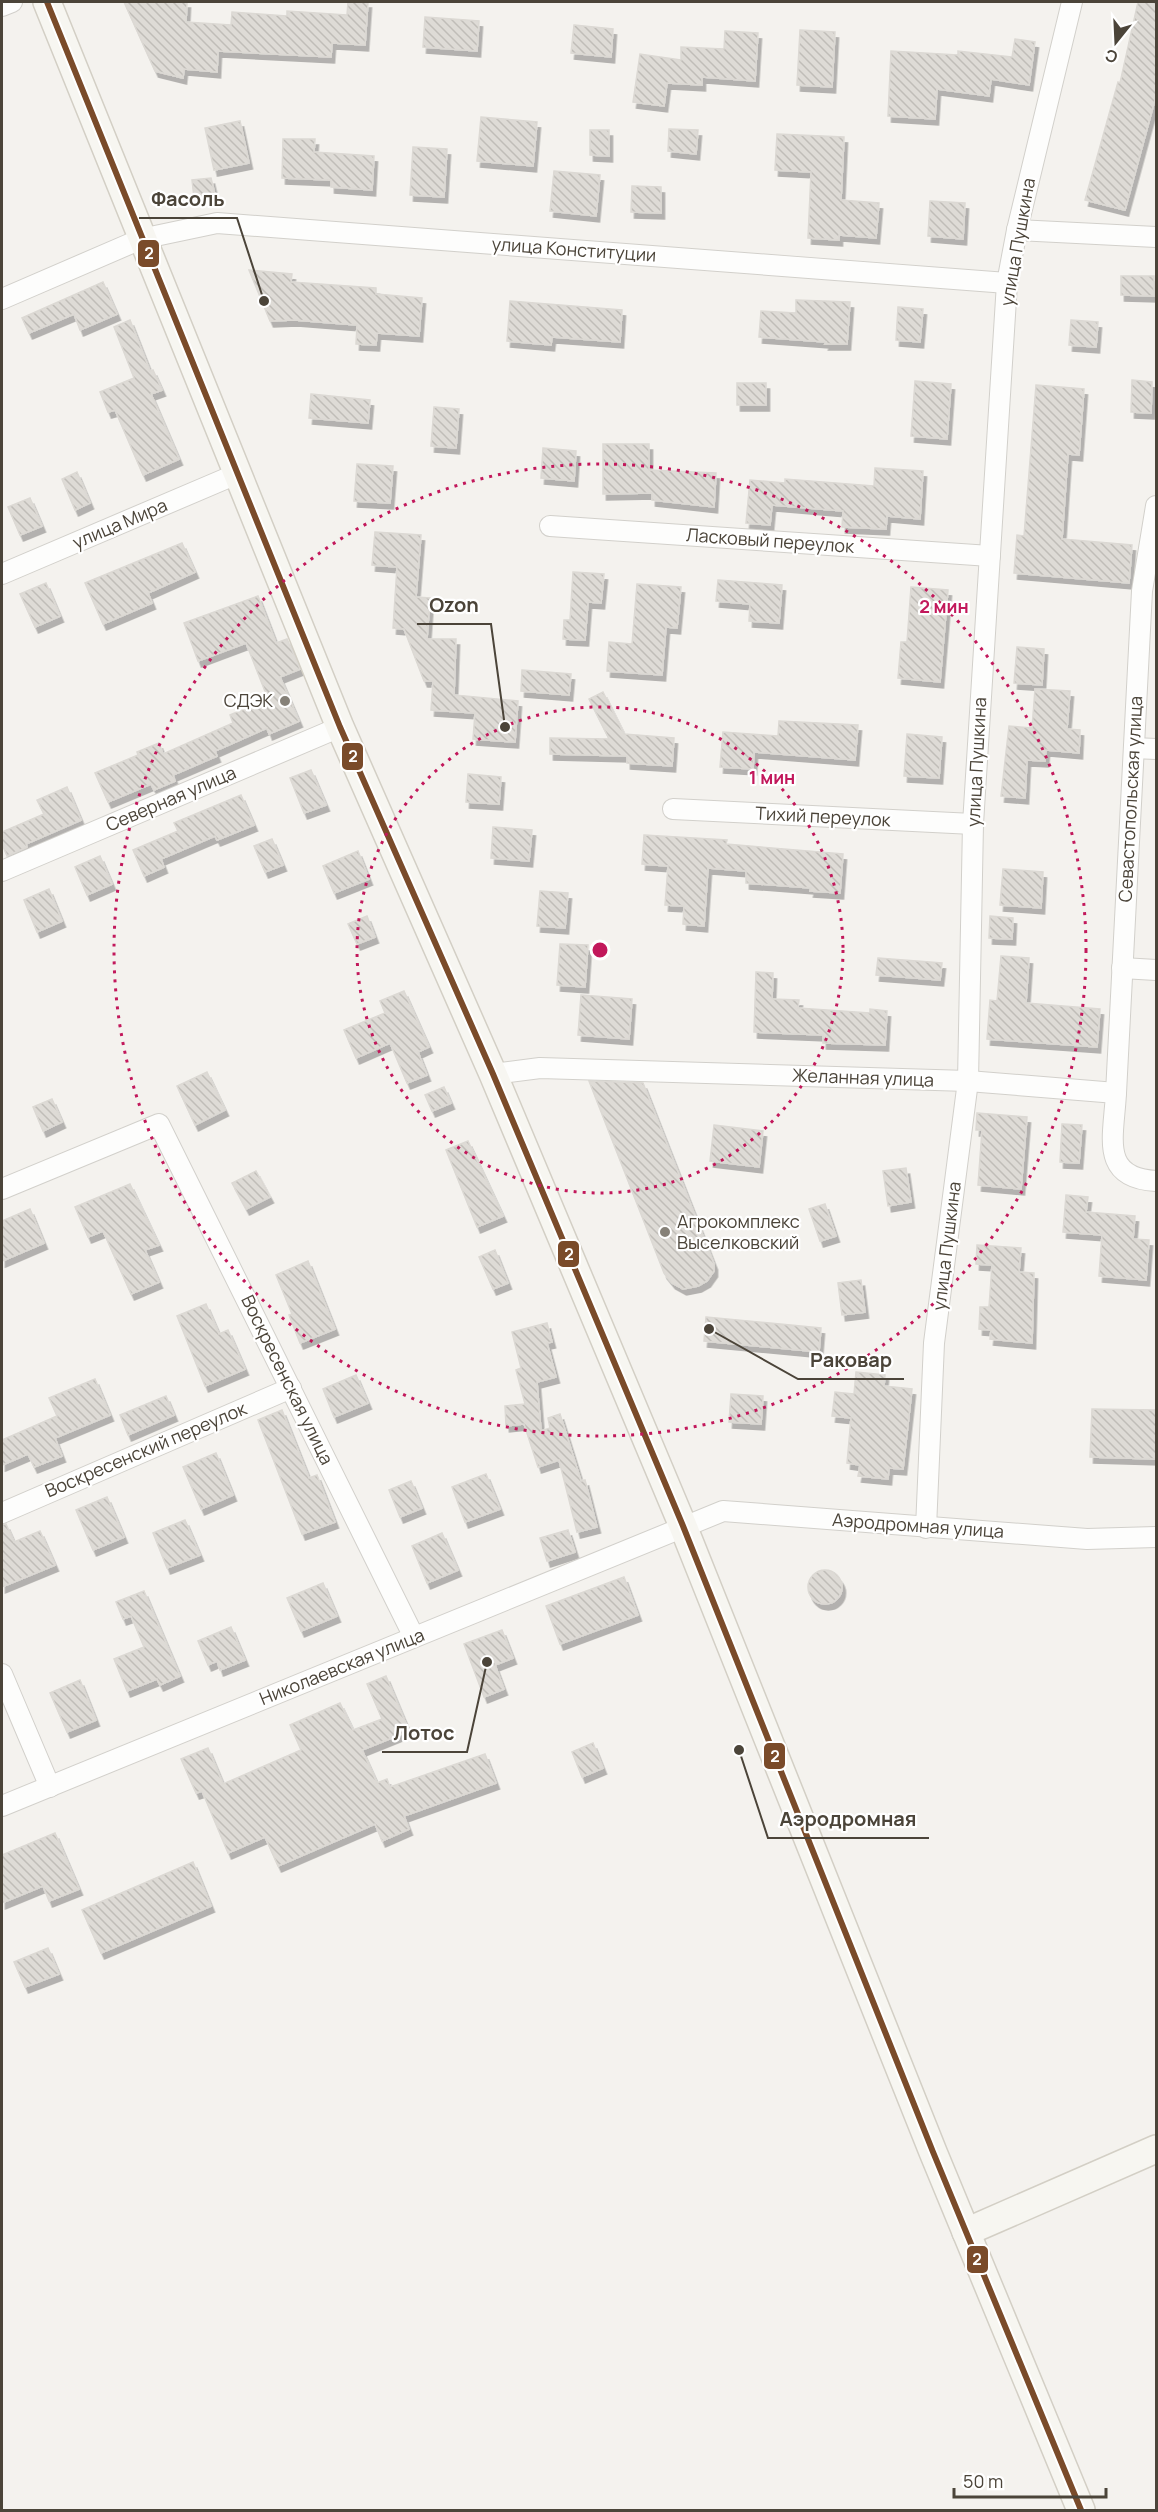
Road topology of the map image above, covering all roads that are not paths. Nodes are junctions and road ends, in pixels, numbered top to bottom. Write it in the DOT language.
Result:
graph roads {
  1 [pos="12,2"];
  2 [pos="47,2"];
  3 [pos="1072,2"];
  4 [pos="2,6"];
  5 [pos="1017,230"];
  6 [pos="1156,237"];
  7 [pos="141,239"];
  8 [pos="1007,283"];
  9 [pos="2,299"];
  10 [pos="238,473"];
  11 [pos="1156,506"];
  12 [pos="550,526"];
  13 [pos="1155,526"];
  14 [pos="990,556"];
  15 [pos="2,574"];
  16 [pos="340,727"];
  17 [pos="1134,748"];
  18 [pos="1156,749"];
  19 [pos="673,809"];
  20 [pos="973,824"];
  21 [pos="2,871"];
  22 [pos="1122,968"];
  23 [pos="1156,970"];
  24 [pos="493,1074"];
  25 [pos="968,1081"];
  26 [pos="1116,1093"];
  27 [pos="1156,1181"];
  28 [pos="2,1189"];
  29 [pos="291,1388"];
  30 [pos="2,1513"];
  31 [pos="683,1526"];
  32 [pos="926,1528"];
  33 [pos="1156,1537"];
  34 [pos="414,1637"];
  35 [pos="2,1674"];
  36 [pos="50,1787"];
  37 [pos="2,1806"];
  38 [pos="1156,2149"];
  39 [pos="966,2232"];
  40 [pos="1081,2511"];
  1 -- 4 [label="street"];
  2 -- 7 [label="main road"];
  3 -- 5 [label="street, улица Пушкина"];
  5 -- 6 [label="street"];
  5 -- 8 [label="street, улица Пушкина"];
  7 -- 8 [label="street, улица Конституции"];
  7 -- 9 [label="street, улица Конституции"];
  7 -- 10 [label="main road"];
  8 -- 14 [label="street, улица Пушкина"];
  10 -- 15 [label="street, улица Мира"];
  10 -- 16 [label="main road"];
  11 -- 13 [label="street, Севастопольская улица"];
  12 -- 14 [label="street, Ласковый переулок"];
  13 -- 17 [label="street, Севастопольская улица"];
  14 -- 20 [label="street, улица Пушкина"];
  16 -- 21 [label="street, Северная улица"];
  16 -- 24 [label="main road"];
  17 -- 18 [label="street"];
  17 -- 22 [label="street, Севастопольская улица"];
  19 -- 20 [label="street, Тихий переулок"];
  20 -- 25 [label="street, улица Пушкина"];
  22 -- 23 [label="street"];
  22 -- 26 [label="street, Севастопольская улица"];
  24 -- 25 [label="street, Желанная улица"];
  24 -- 31 [label="main road"];
  25 -- 26 [label="street, Желанная улица"];
  25 -- 32 [label="street, улица Пушкина"];
  26 -- 27 [label="street"];
  28 -- 29 [label="street, Воскресенская улица"];
  29 -- 30 [label="street, Воскресенский переулок"];
  29 -- 34 [label="street, Воскресенская улица"];
  31 -- 32 [label="street, Аэродромная улица"];
  31 -- 34 [label="street, Николаевская улица"];
  31 -- 39 [label="main road"];
  32 -- 33 [label="street, Аэродромная улица"];
  34 -- 36 [label="street, Николаевская улица"];
  35 -- 36 [label="street"];
  36 -- 37 [label="street, Николаевская улица"];
  38 -- 39 [label="main road"];
  39 -- 40 [label="main road"];
}
